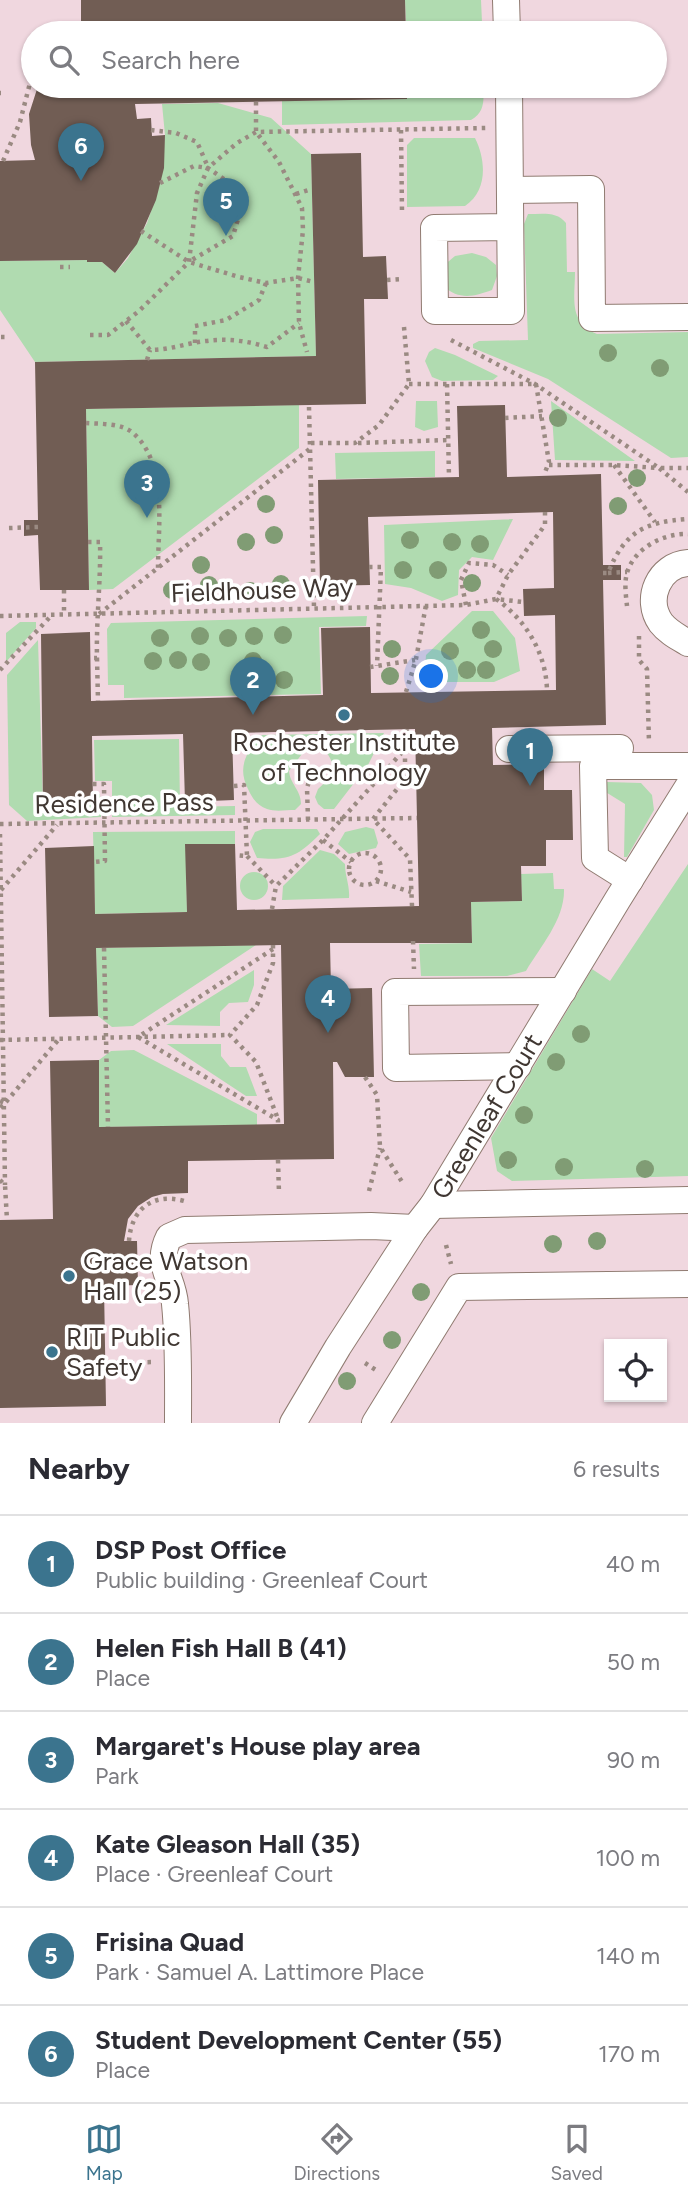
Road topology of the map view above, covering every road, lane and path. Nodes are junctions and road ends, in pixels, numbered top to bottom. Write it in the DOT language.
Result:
graph roads {
  1 [pos="506,0"];
  2 [pos="500,21"];
  3 [pos="26,98"];
  4 [pos="509,98"];
  5 [pos="256,102"];
  6 [pos="488,128"];
  7 [pos="152,130"];
  8 [pos="401,130"];
  9 [pos="256,132"];
  10 [pos="3,160"];
  11 [pos="208,168"];
  12 [pos="160,183"];
  13 [pos="312,189"];
  14 [pos="510,190"];
  15 [pos="296,194"];
  16 [pos="402,212"];
  17 [pos="510,227"];
  18 [pos="141,231"];
  19 [pos="189,262"];
  20 [pos="60,267"];
  21 [pos="71,267"];
  22 [pos="298,278"];
  23 [pos="403,279"];
  24 [pos="387,280"];
  25 [pos="314,282"];
  26 [pos="266,283"];
  27 [pos="688,317"];
  28 [pos="126,321"];
  29 [pos="299,323"];
  30 [pos="404,327"];
  31 [pos="90,335"];
  32 [pos="451,340"];
  33 [pos="195,343"];
  34 [pos="150,350"];
  35 [pos="307,352"];
  36 [pos="147,360"];
  37 [pos="409,384"];
  38 [pos="447,384"];
  39 [pos="535,384"];
  40 [pos="309,407"];
  41 [pos="542,416"];
  42 [pos="505,418"];
  43 [pos="86,423"];
  44 [pos="448,440"];
  45 [pos="355,443"];
  46 [pos="311,446"];
  47 [pos="549,465"];
  48 [pos="614,465"];
  49 [pos="659,468"];
  50 [pos="688,468"];
  51 [pos="544,475"];
  52 [pos="449,477"];
  53 [pos="688,492"];
  54 [pos="545,512"];
  55 [pos="688,519"];
  56 [pos="655,522"];
  57 [pos="38,527"];
  58 [pos="9,528"];
  59 [pos="88,542"];
  60 [pos="688,564"];
  61 [pos="369,567"];
  62 [pos="158,568"];
  63 [pos="626,572"];
  64 [pos="508,575"];
  65 [pos="64,590"];
  66 [pos="496,599"];
  67 [pos="523,602"];
  68 [pos="466,605"];
  69 [pos="381,606"];
  70 [pos="426,606"];
  71 [pos="314,607"];
  72 [pos="99,614"];
  73 [pos="64,615"];
  74 [pos="0,616"];
  75 [pos="51,616"];
  76 [pos="688,643"];
  77 [pos="90,658"];
  78 [pos="97,658"];
  79 [pos="416,659"];
  80 [pos="377,666"];
  81 [pos="370,667"];
  82 [pos="0,670"];
  83 [pos="547,690"];
  84 [pos="406,692"];
  85 [pos="98,701"];
  86 [pos="407,729"];
  87 [pos="688,748"];
  88 [pos="405,749"];
  89 [pos="509,749"];
  90 [pos="314,765"];
  91 [pos="688,766"];
  92 [pos="93,784"];
  93 [pos="234,786"];
  94 [pos="688,788"];
  95 [pos="417,818"];
  96 [pos="373,819"];
  97 [pos="246,820"];
  98 [pos="308,820"];
  99 [pos="341,820"];
  100 [pos="105,823"];
  101 [pos="0,824"];
  102 [pos="58,824"];
  103 [pos="0,834"];
  104 [pos="323,840"];
  105 [pos="235,855"];
  106 [pos="247,856"];
  107 [pos="94,862"];
  108 [pos="351,862"];
  109 [pos="630,880"];
  110 [pos="376,881"];
  111 [pos="276,886"];
  112 [pos="0,890"];
  113 [pos="411,892"];
  114 [pos="412,906"];
  115 [pos="272,909"];
  116 [pos="413,942"];
  117 [pos="104,948"];
  118 [pos="414,981"];
  119 [pos="1,983"];
  120 [pos="563,991"];
  121 [pos="98,1008"];
  122 [pos="104,1008"];
  123 [pos="230,1035"];
  124 [pos="138,1037"];
  125 [pos="105,1038"];
  126 [pos="59,1039"];
  127 [pos="2,1040"];
  128 [pos="518,1066"];
  129 [pos="106,1070"];
  130 [pos="99,1071"];
  131 [pos="365,1077"];
  132 [pos="3,1102"];
  133 [pos="0,1108"];
  134 [pos="108,1127"];
  135 [pos="380,1147"];
  136 [pos="278,1160"];
  137 [pos="0,1180"];
  138 [pos="5,1185"];
  139 [pos="404,1185"];
  140 [pos="369,1191"];
  141 [pos="279,1193"];
  142 [pos="184,1200"];
  143 [pos="688,1200"];
  144 [pos="433,1205"];
  145 [pos="7,1220"];
  146 [pos="415,1228"];
  147 [pos="128,1241"];
  148 [pos="446,1245"];
  149 [pos="453,1274"];
  150 [pos="688,1284"];
  151 [pos="177,1361"];
  152 [pos="105,1363"];
  153 [pos="178,1423"];
  154 [pos="293,1423"];
  155 [pos="375,1423"];
  1 -- 2 [label="street"];
  3 -- 10 [label="path"];
  4 -- 14 [label="street"];
  5 -- 9 [label="path"];
  6 -- 8 [label="path"];
  7 -- 11 [label="path"];
  8 -- 9 [label="path"];
  8 -- 16 [label="path"];
  9 -- 11 [label="path"];
  9 -- 15 [label="path"];
  11 -- 12 [label="path"];
  11 -- 19 [label="path"];
  11 -- 19 [label="path"];
  13 -- 15 [label="path"];
  14 -- 17 [label="street"];
  14 -- 27 [label="street"];
  15 -- 22 [label="path"];
  18 -- 19 [label="path"];
  19 -- 26 [label="path"];
  19 -- 28 [label="path"];
  20 -- 21 [label="path"];
  22 -- 25 [label="path"];
  22 -- 26 [label="path"];
  22 -- 29 [label="path"];
  23 -- 24 [label="path"];
  26 -- 33 [label="path"];
  28 -- 31 [label="path"];
  28 -- 34 [label="path"];
  29 -- 33 [label="path"];
  29 -- 35 [label="path"];
  30 -- 37 [label="path"];
  32 -- 39 [label="path"];
  33 -- 34 [label="path"];
  34 -- 36 [label="path"];
  37 -- 38 [label="path"];
  37 -- 45 [label="path"];
  38 -- 39 [label="path"];
  38 -- 44 [label="path"];
  39 -- 41 [label="path"];
  39 -- 49 [label="path"];
  40 -- 46 [label="path"];
  41 -- 42 [label="path"];
  41 -- 47 [label="path"];
  43 -- 62 [label="path"];
  44 -- 45 [label="path"];
  44 -- 52 [label="path"];
  45 -- 46 [label="path"];
  46 -- 62 [label="path"];
  46 -- 71 [label="path"];
  47 -- 48 [label="path"];
  47 -- 51 [label="path"];
  48 -- 49 [label="path"];
  48 -- 56 [label="path"];
  49 -- 50 [label="path"];
  49 -- 53 [label="path"];
  54 -- 64 [label="path"];
  55 -- 56 [label="path"];
  56 -- 63 [label="path"];
  57 -- 58 [label="path"];
  59 -- 72 [label="path"];
  60 -- 76 [label="street"];
  61 -- 69 [label="path"];
  62 -- 72 [label="path"];
  64 -- 66 [label="path"];
  64 -- 68 [label="path"];
  65 -- 73 [label="path"];
  66 -- 67 [label="path, Fieldhouse Way"];
  66 -- 68 [label="path, Fieldhouse Way"];
  66 -- 83 [label="path"];
  68 -- 70 [label="path, Fieldhouse Way"];
  69 -- 70 [label="path, Fieldhouse Way"];
  69 -- 71 [label="path, Fieldhouse Way"];
  69 -- 80 [label="path"];
  70 -- 79 [label="path"];
  71 -- 72 [label="path, Fieldhouse Way"];
  72 -- 73 [label="path, Fieldhouse Way"];
  72 -- 78 [label="path"];
  73 -- 75 [label="path, Fieldhouse Way"];
  74 -- 75 [label="path, Fieldhouse Way"];
  75 -- 82 [label="path"];
  77 -- 78 [label="path"];
  78 -- 85 [label="path"];
  79 -- 80 [label="path"];
  79 -- 84 [label="path"];
  80 -- 81 [label="path"];
  86 -- 88 [label="path"];
  87 -- 89 [label="street"];
  88 -- 96 [label="path"];
  88 -- 99 [label="path"];
  90 -- 98 [label="path"];
  91 -- 109 [label="street"];
  92 -- 100 [label="path"];
  93 -- 97 [label="path"];
  94 -- 109 [label="street, Greenleaf Court"];
  95 -- 96 [label="path, Residence Pass"];
  96 -- 99 [label="path, Residence Pass"];
  96 -- 113 [label="path"];
  97 -- 98 [label="path, Residence Pass"];
  97 -- 100 [label="path, Residence Pass"];
  97 -- 106 [label="path"];
  98 -- 99 [label="path, Residence Pass"];
  99 -- 104 [label="path"];
  100 -- 102 [label="path, Residence Pass"];
  100 -- 107 [label="path"];
  101 -- 102 [label="path, Residence Pass"];
  102 -- 112 [label="path"];
  103 -- 112 [label="path"];
  104 -- 108 [label="path"];
  104 -- 111 [label="path"];
  105 -- 106 [label="path"];
  106 -- 111 [label="path"];
  108 -- 110 [label="path"];
  108 -- 110 [label="path"];
  109 -- 120 [label="street, Greenleaf Court"];
  110 -- 113 [label="path"];
  111 -- 115 [label="path"];
  112 -- 119 [label="path"];
  113 -- 114 [label="path"];
  116 -- 118 [label="path"];
  117 -- 122 [label="path"];
  119 -- 127 [label="path"];
  120 -- 128 [label="street, Greenleaf Court"];
  120 -- 128 [label="street"];
  121 -- 122 [label="path"];
  122 -- 125 [label="path"];
  123 -- 124 [label="path"];
  123 -- 124 [label="path"];
  123 -- 124 [label="path"];
  124 -- 125 [label="path"];
  125 -- 126 [label="path"];
  125 -- 129 [label="path"];
  126 -- 127 [label="path"];
  126 -- 132 [label="path"];
  127 -- 132 [label="path"];
  128 -- 144 [label="street, Greenleaf Court"];
  129 -- 130 [label="path"];
  129 -- 134 [label="path"];
  131 -- 135 [label="path"];
  132 -- 133 [label="path"];
  132 -- 138 [label="path"];
  135 -- 139 [label="path"];
  135 -- 140 [label="path"];
  136 -- 141 [label="path"];
  137 -- 138 [label="path"];
  138 -- 145 [label="path"];
  142 -- 147 [label="path"];
  143 -- 144 [label="street, Greenleaf Court"];
  144 -- 146 [label="street"];
  146 -- 151 [label="street"];
  146 -- 154 [label="street"];
  148 -- 149 [label="path"];
  150 -- 155 [label="street"];
  151 -- 152 [label="path"];
  151 -- 153 [label="street"];
}
